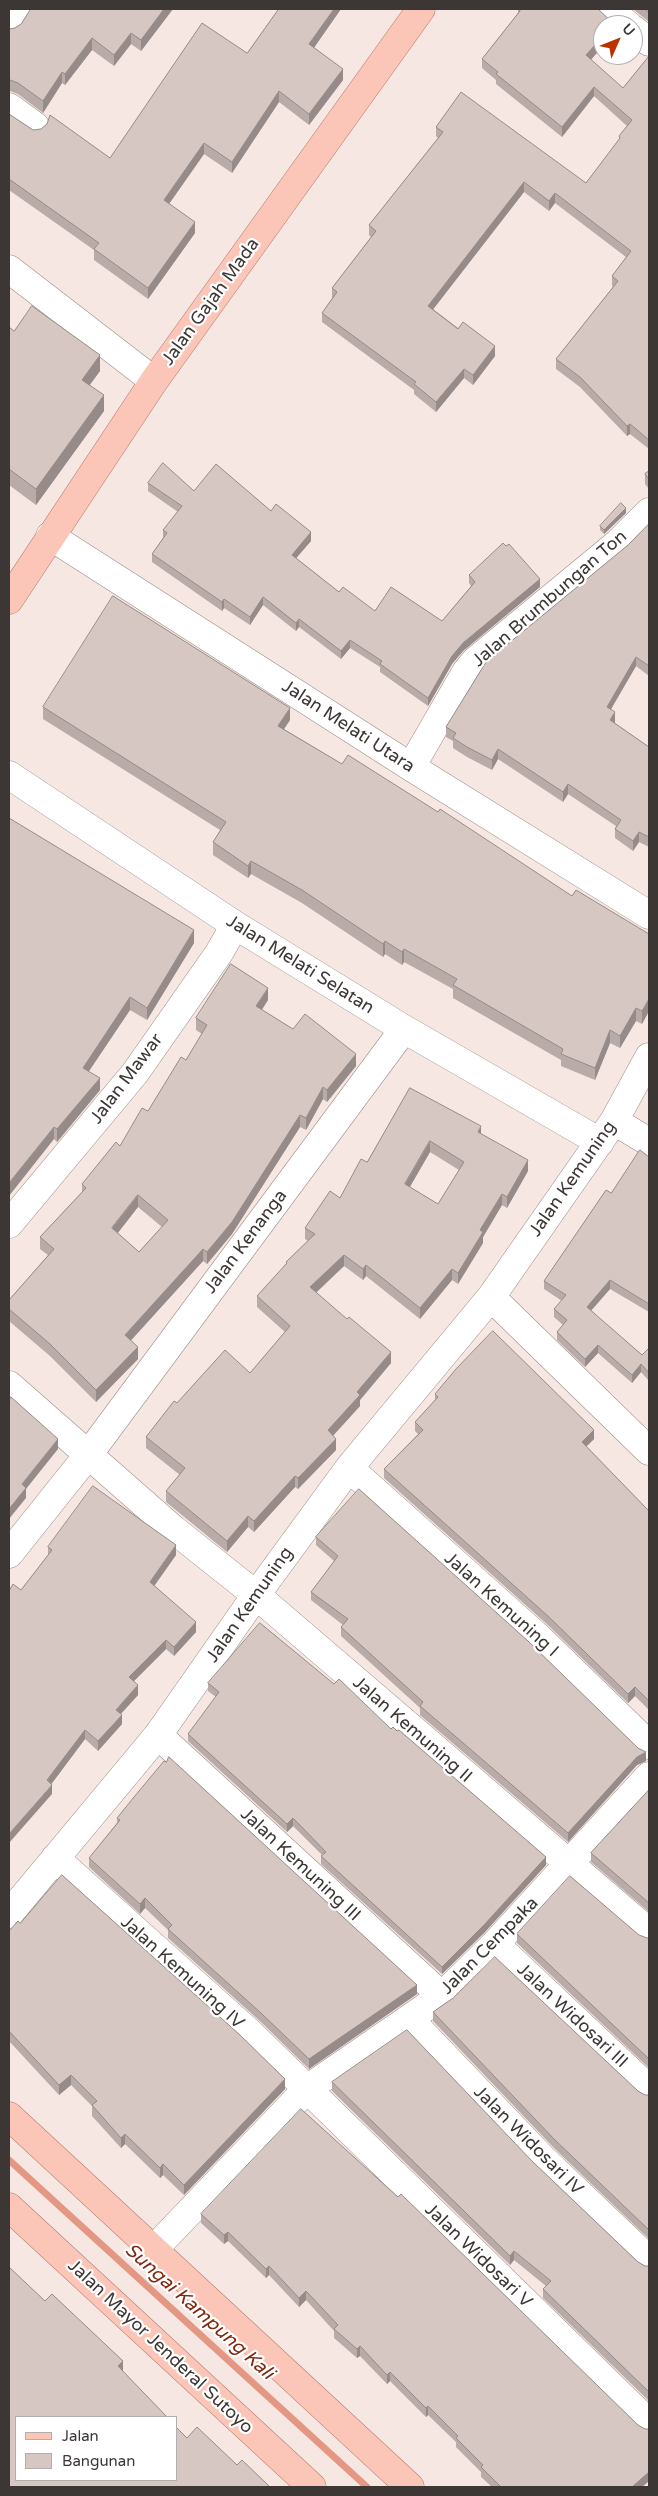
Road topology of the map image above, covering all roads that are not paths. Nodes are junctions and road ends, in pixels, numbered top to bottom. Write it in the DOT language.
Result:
graph roads {
  1 [pos="21,9"];
  2 [pos="421,9"];
  3 [pos="9,25"];
  4 [pos="9,107"];
  5 [pos="35,126"];
  6 [pos="9,269"];
  7 [pos="154,381"];
  8 [pos="649,512"];
  9 [pos="50,536"];
  10 [pos="9,600"];
  11 [pos="411,767"];
  12 [pos="9,775"];
  13 [pos="649,915"];
  14 [pos="235,925"];
  15 [pos="404,1029"];
  16 [pos="649,1057"];
  17 [pos="607,1131"];
  18 [pos="649,1142"];
  19 [pos="9,1224"];
  20 [pos="491,1297"];
  21 [pos="9,1385"];
  22 [pos="649,1452"];
  23 [pos="88,1455"];
  24 [pos="349,1468"];
  25 [pos="9,1554"];
  26 [pos="256,1595"];
  27 [pos="158,1735"];
  28 [pos="649,1745"];
  29 [pos="649,1776"];
  30 [pos="55,1858"];
  31 [pos="569,1865"];
  32 [pos="9,1914"];
  33 [pos="649,1932"];
  34 [pos="495,1944"];
  35 [pos="442,1996"];
  36 [pos="410,2020"];
  37 [pos="307,2089"];
  38 [pos="649,2089"];
  39 [pos="13,2129"];
  40 [pos="9,2207"];
  41 [pos="154,2249"];
  42 [pos="649,2260"];
  43 [pos="649,2423"];
  44 [pos="312,2487"];
  45 [pos="410,2487"];
  1 -- 3 [label="street"];
  2 -- 7 [label="main road, Jalan Gajah Mada"];
  4 -- 5 [label="street"];
  6 -- 7 [label="street"];
  7 -- 9 [label="main road, Jalan Gajah Mada"];
  8 -- 11 [label="street, Jalan Brumbungan Ton"];
  9 -- 10 [label="main road, Jalan Gajah Mada"];
  9 -- 11 [label="street, Jalan Melati Utara"];
  11 -- 13 [label="street, Jalan Melati Utara"];
  12 -- 14 [label="street, Jalan Melati Selatan"];
  14 -- 15 [label="street, Jalan Melati Selatan"];
  14 -- 19 [label="street, Jalan Mawar"];
  15 -- 17 [label="street, Jalan Melati Selatan"];
  15 -- 23 [label="street, Jalan Kenanga"];
  16 -- 17 [label="street, Jalan Kemuning"];
  17 -- 18 [label="street, Jalan Melati Selatan"];
  17 -- 20 [label="street, Jalan Kemuning"];
  20 -- 22 [label="street"];
  20 -- 24 [label="street, Jalan Kemuning"];
  21 -- 23 [label="street"];
  23 -- 25 [label="street, Jalan Kenanga"];
  23 -- 26 [label="street"];
  24 -- 26 [label="street, Jalan Kemuning"];
  24 -- 28 [label="street, Jalan Kemuning I"];
  26 -- 27 [label="street, Jalan Kemuning"];
  26 -- 31 [label="street, Jalan Kemuning II"];
  27 -- 30 [label="street, Jalan Kemuning"];
  27 -- 35 [label="street, Jalan Kemuning III"];
  29 -- 31 [label="street, Jalan Cempaka"];
  30 -- 32 [label="street, Jalan Kemuning"];
  30 -- 37 [label="street, Jalan Kemuning IV"];
  31 -- 33 [label="street, Jalan Kemuning II"];
  31 -- 34 [label="street, Jalan Cempaka"];
  34 -- 35 [label="street, Jalan Cempaka"];
  34 -- 38 [label="street, Jalan Widosari III"];
  35 -- 36 [label="street, Jalan Cempaka"];
  36 -- 37 [label="street, Jalan Cempaka"];
  36 -- 42 [label="street, Jalan Widosari IV"];
  37 -- 41 [label="street, Jalan Cempaka"];
  37 -- 43 [label="street, Jalan Widosari V"];
  39 -- 41 [label="main road"];
  40 -- 44 [label="main road, Jalan Mayor Jenderal Sutoyo"];
  41 -- 45 [label="main road"];
}
